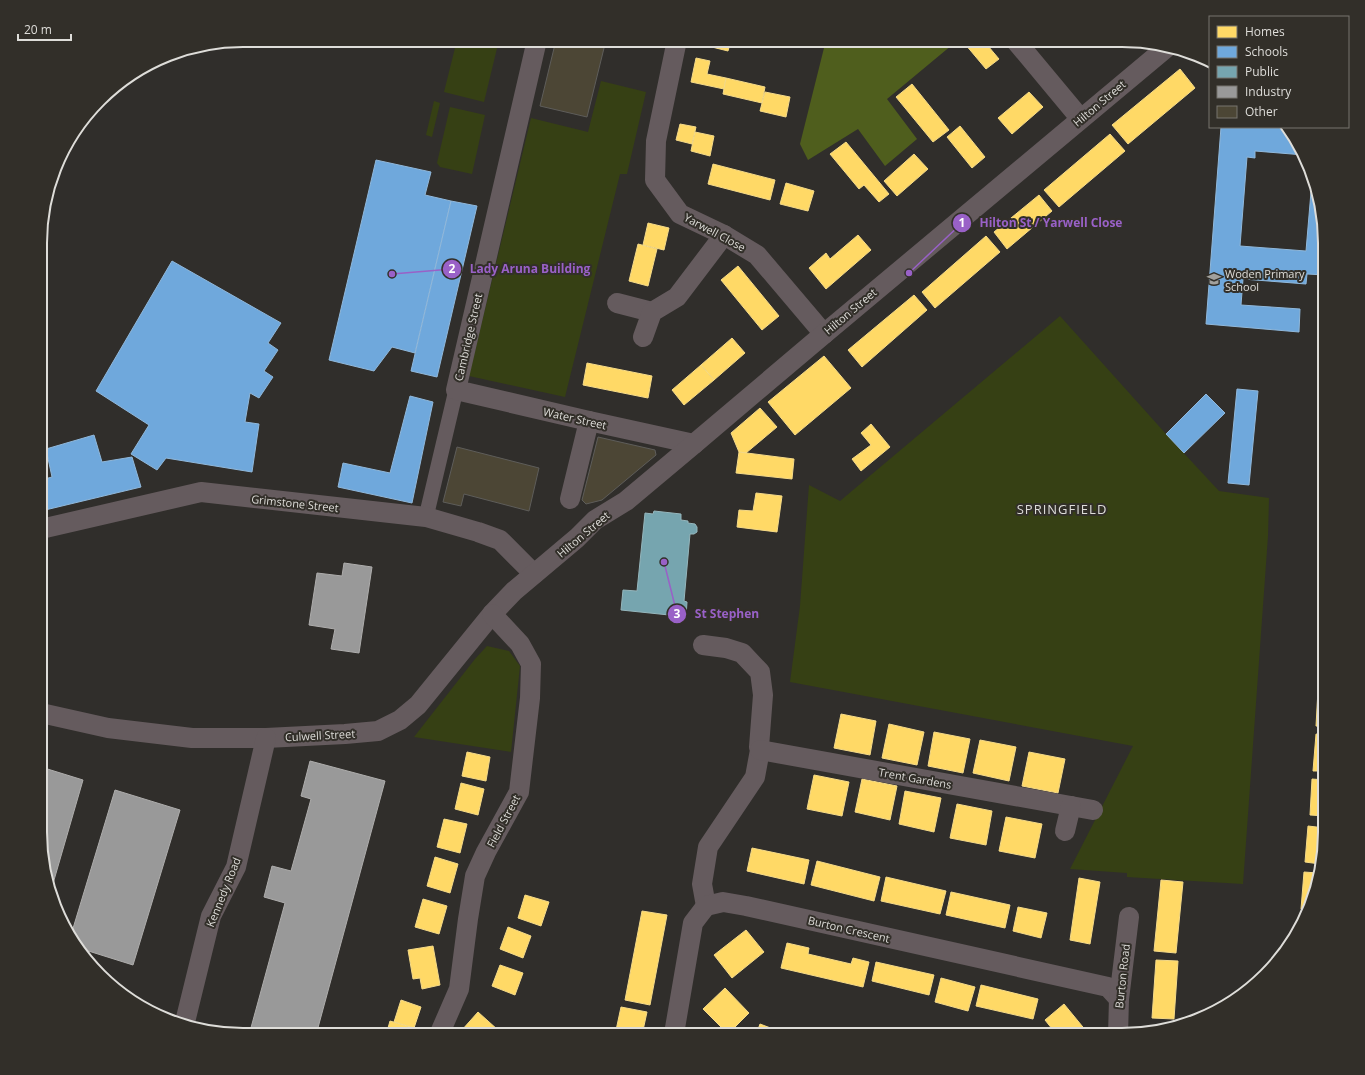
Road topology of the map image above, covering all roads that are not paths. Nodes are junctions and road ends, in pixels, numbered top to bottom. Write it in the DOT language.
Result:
graph roads {
  1 [pos="535,47"];
  2 [pos="676,47"];
  3 [pos="1020,47"];
  4 [pos="1162,51"];
  5 [pos="1080,118"];
  6 [pos="724,235"];
  7 [pos="617,303"];
  8 [pos="652,312"];
  9 [pos="824,334"];
  10 [pos="643,337"];
  11 [pos="456,390"];
  12 [pos="589,421"];
  13 [pos="694,444"];
  14 [pos="570,499"];
  15 [pos="426,518"];
  16 [pos="47,528"];
  17 [pos="534,574"];
  18 [pos="492,614"];
  19 [pos="703,645"];
  20 [pos="47,714"];
  21 [pos="266,738"];
  22 [pos="760,750"];
  23 [pos="1071,806"];
  24 [pos="1093,810"];
  25 [pos="1065,831"];
  26 [pos="706,906"];
  27 [pos="1129,918"];
  28 [pos="1119,999"];
  29 [pos="186,1019"];
  30 [pos="442,1028"];
  31 [pos="675,1028"];
  32 [pos="1118,1028"];
  1 -- 11 [label="street, Cambridge Street"];
  2 -- 6 [label="street, Yarwell Close"];
  3 -- 5 [label="street"];
  4 -- 5 [label="street, Hilton Street"];
  5 -- 9 [label="street, Hilton Street"];
  6 -- 8 [label="street"];
  6 -- 9 [label="street, Yarwell Close"];
  7 -- 8 [label="street"];
  8 -- 10 [label="street"];
  9 -- 13 [label="street, Hilton Street"];
  11 -- 12 [label="street, Water Street"];
  11 -- 15 [label="street, Cambridge Street"];
  12 -- 13 [label="street, Water Street"];
  12 -- 14 [label="street"];
  13 -- 17 [label="street, Hilton Street"];
  15 -- 16 [label="street, Grimstone Street"];
  15 -- 17 [label="street, Grimstone Street"];
  17 -- 18 [label="street, Culwell Street"];
  18 -- 21 [label="street, Culwell Street"];
  18 -- 30 [label="street, Field Street"];
  19 -- 22 [label="street"];
  20 -- 21 [label="street, Culwell Street"];
  21 -- 29 [label="street, Kennedy Road"];
  22 -- 23 [label="street, Trent Gardens"];
  22 -- 26 [label="street"];
  23 -- 24 [label="street, Trent Gardens"];
  23 -- 25 [label="street"];
  26 -- 28 [label="street, Burton Crescent"];
  26 -- 31 [label="street"];
  27 -- 28 [label="street, Burton Road"];
  28 -- 32 [label="street, Burton Road"];
}
